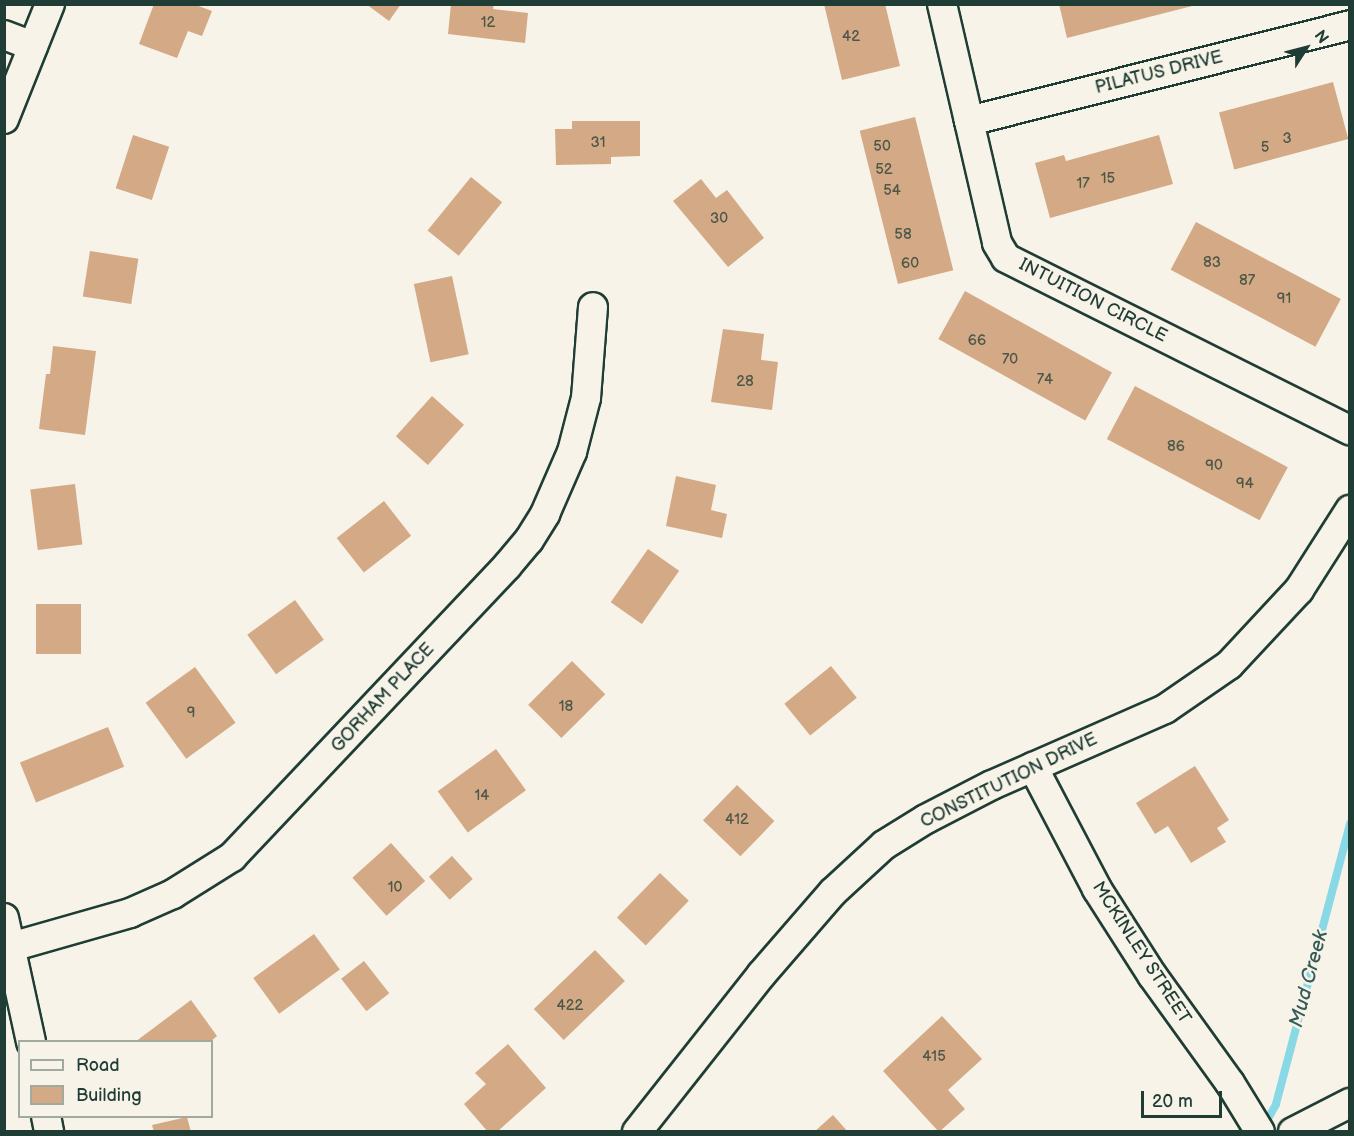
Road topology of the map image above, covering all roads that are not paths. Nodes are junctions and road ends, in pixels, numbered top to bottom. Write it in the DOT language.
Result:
graph roads {
  1 [pos="50,4"];
  2 [pos="942,4"];
  3 [pos="1350,25"];
  4 [pos="4,35"];
  5 [pos="33,46"];
  6 [pos="4,119"];
  7 [pos="969,121"];
  8 [pos="593,307"];
  9 [pos="1350,430"];
  10 [pos="1350,510"];
  11 [pos="1033,767"];
  12 [pos="4,918"];
  13 [pos="10,947"];
  14 [pos="31,1040"];
  15 [pos="1350,1103"];
  16 [pos="637,1131"];
  17 [pos="1260,1131"];
  18 [pos="1293,1131"];
  1 -- 5 [label="street"];
  2 -- 7 [label="street, INTUITION CIRCLE"];
  3 -- 7 [label="street, PILATUS DRIVE"];
  4 -- 5 [label="street"];
  5 -- 6 [label="street"];
  7 -- 9 [label="street, INTUITION CIRCLE"];
  8 -- 13 [label="street, GORHAM PLACE"];
  10 -- 11 [label="street, CONSTITUTION DRIVE"];
  11 -- 16 [label="street, CONSTITUTION DRIVE"];
  11 -- 17 [label="street, MCKINLEY STREET"];
  12 -- 13 [label="street"];
  13 -- 14 [label="street"];
  15 -- 18 [label="street"];
}
